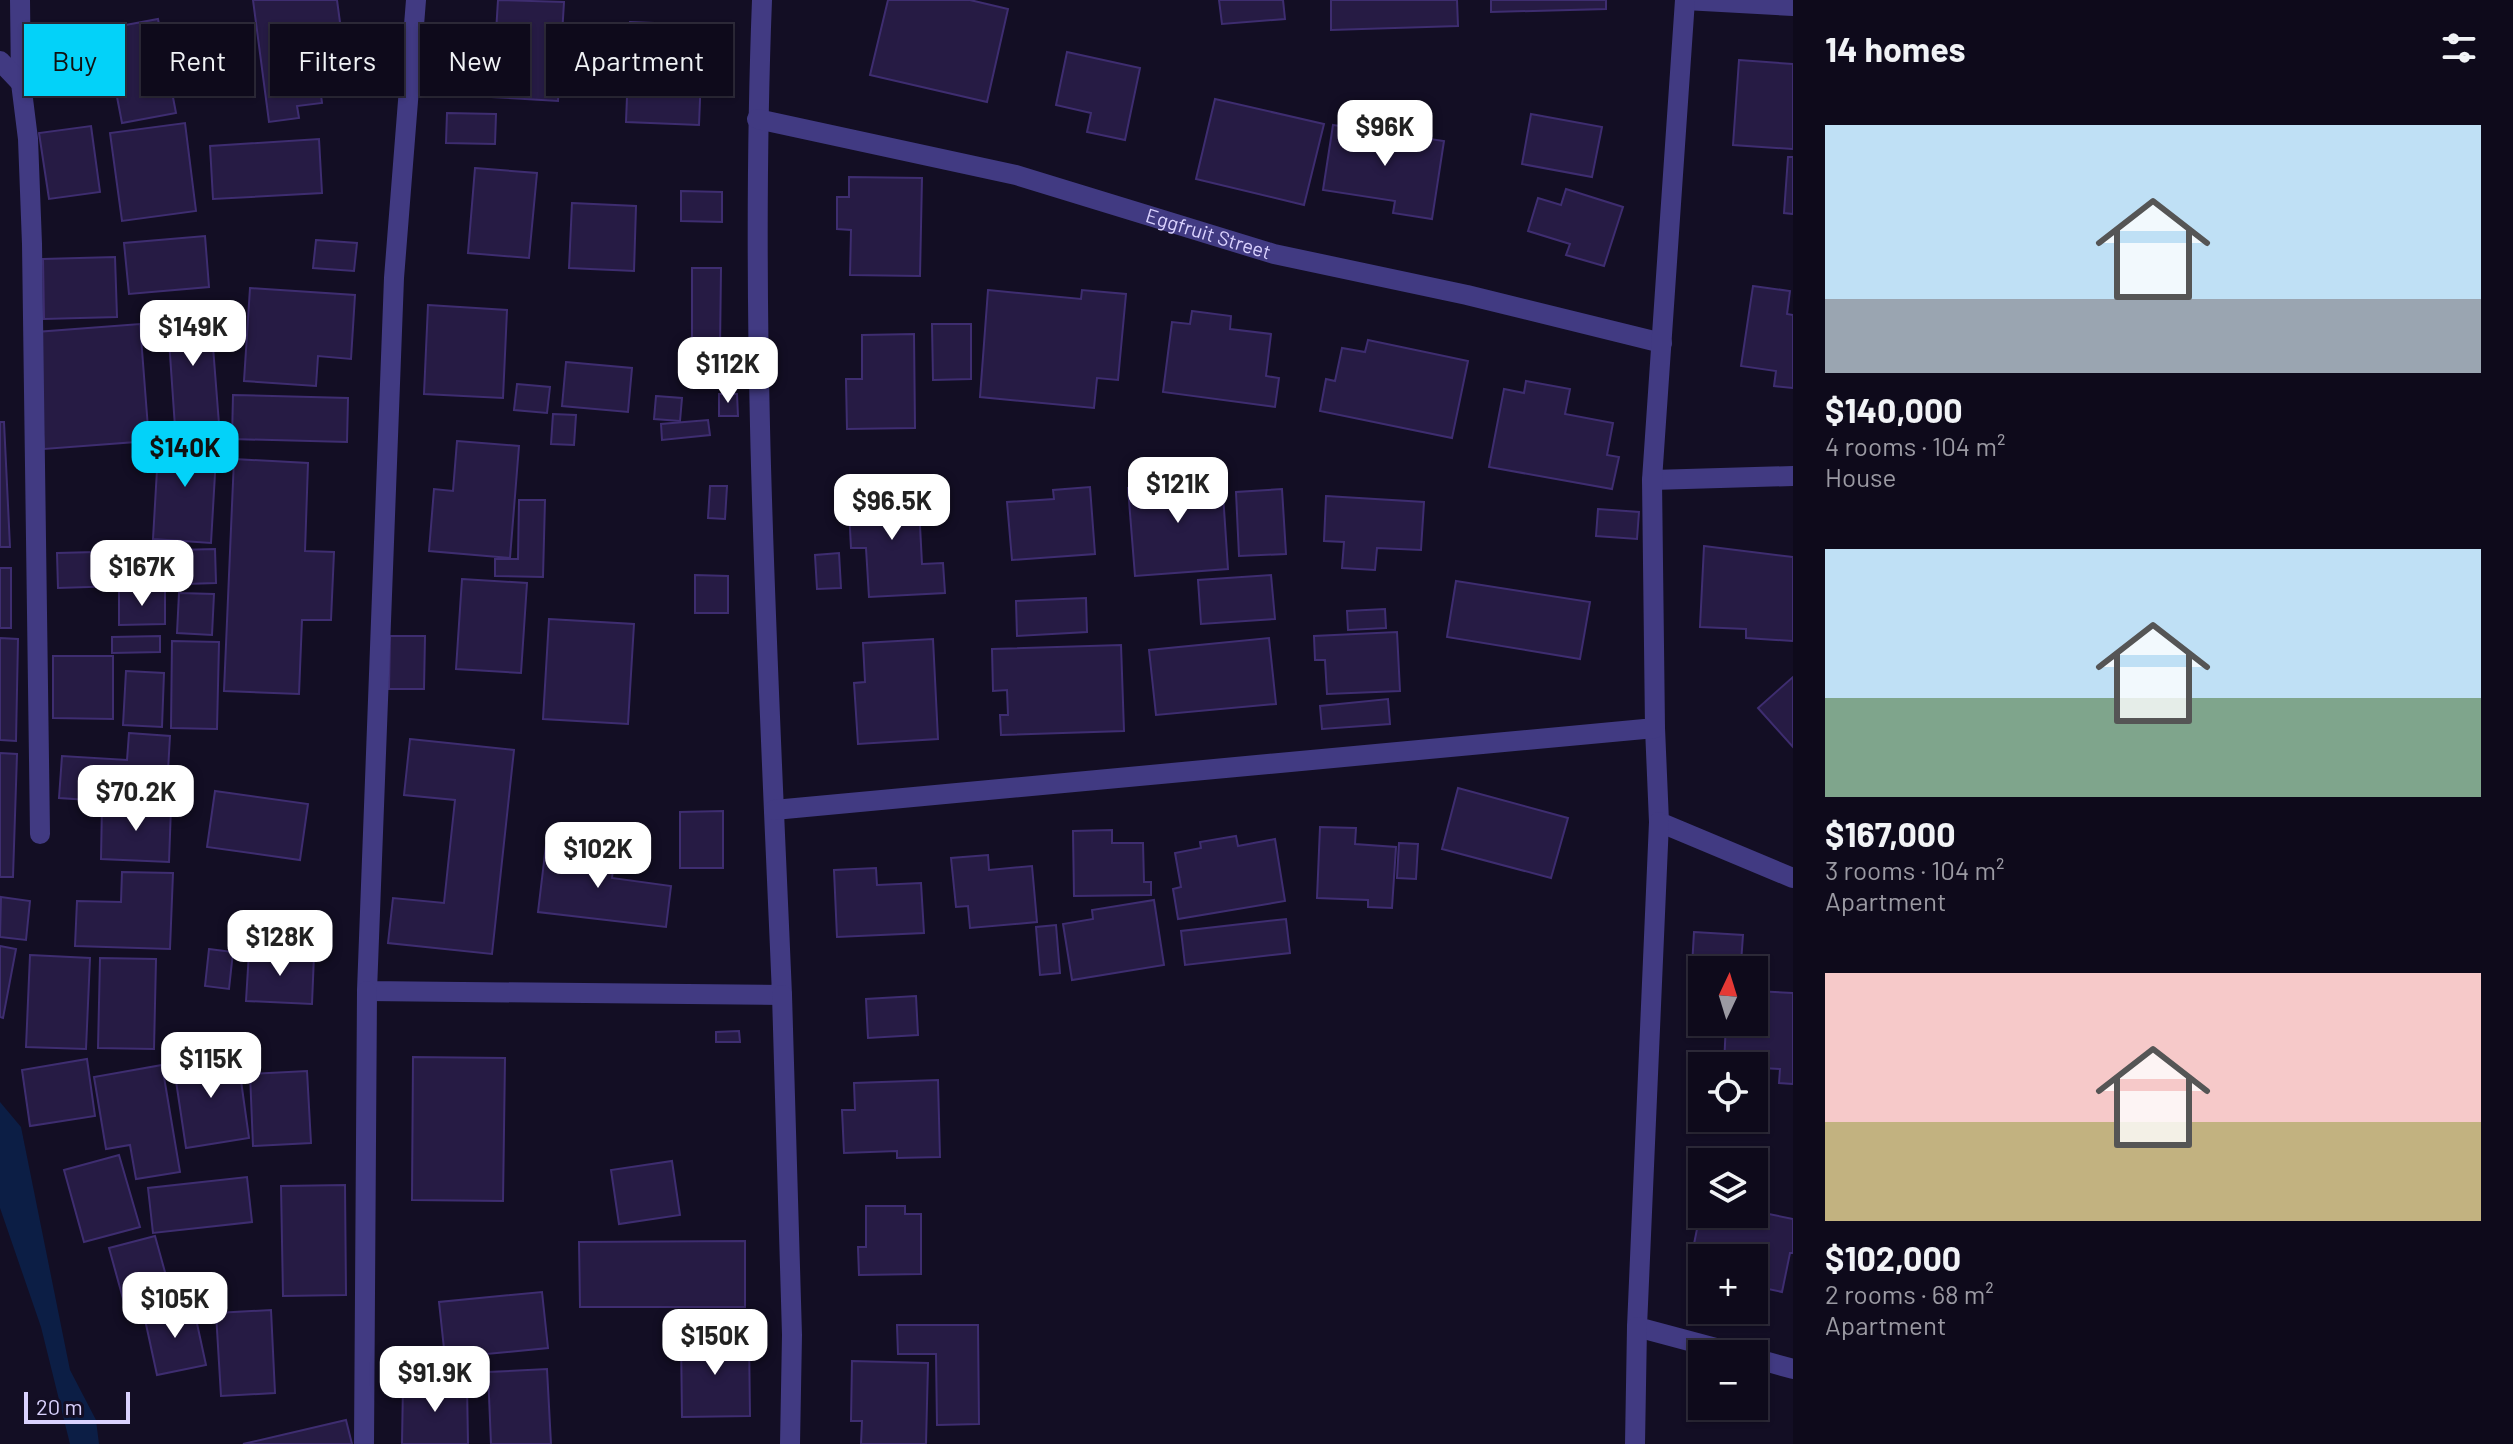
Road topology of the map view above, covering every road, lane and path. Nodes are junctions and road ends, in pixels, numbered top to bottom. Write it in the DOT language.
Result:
graph roads {
  1 [pos="20,0"];
  2 [pos="416,0"];
  3 [pos="762,0"];
  4 [pos="1685,0"];
  5 [pos="1793,6"];
  6 [pos="0,61"];
  7 [pos="21,83"];
  8 [pos="757,119"];
  9 [pos="1662,343"];
  10 [pos="1793,476"];
  11 [pos="1652,480"];
  12 [pos="1655,728"];
  13 [pos="774,810"];
  14 [pos="1659,822"];
  15 [pos="40,834"];
  16 [pos="1793,878"];
  17 [pos="367,991"];
  18 [pos="782,995"];
  19 [pos="1637,1327"];
  20 [pos="1688,1341"];
  21 [pos="1768,1362"];
  22 [pos="1793,1369"];
  23 [pos="364,1444"];
  24 [pos="790,1444"];
  25 [pos="1635,1444"];
  1 -- 7 [label="street"];
  2 -- 17 [label="street"];
  3 -- 8 [label="street"];
  4 -- 5 [label="street"];
  4 -- 9 [label="street"];
  6 -- 7 [label="street"];
  7 -- 15 [label="street"];
  8 -- 9 [label="street, Eggfruit Street"];
  8 -- 13 [label="street"];
  9 -- 11 [label="street"];
  10 -- 11 [label="street"];
  11 -- 12 [label="street"];
  12 -- 13 [label="street"];
  12 -- 14 [label="street"];
  13 -- 18 [label="street"];
  14 -- 16 [label="street"];
  14 -- 19 [label="street"];
  17 -- 18 [label="street"];
  17 -- 23 [label="street"];
  18 -- 24 [label="street"];
  19 -- 20 [label="street"];
  19 -- 25 [label="street"];
  21 -- 22 [label="street"];
}
